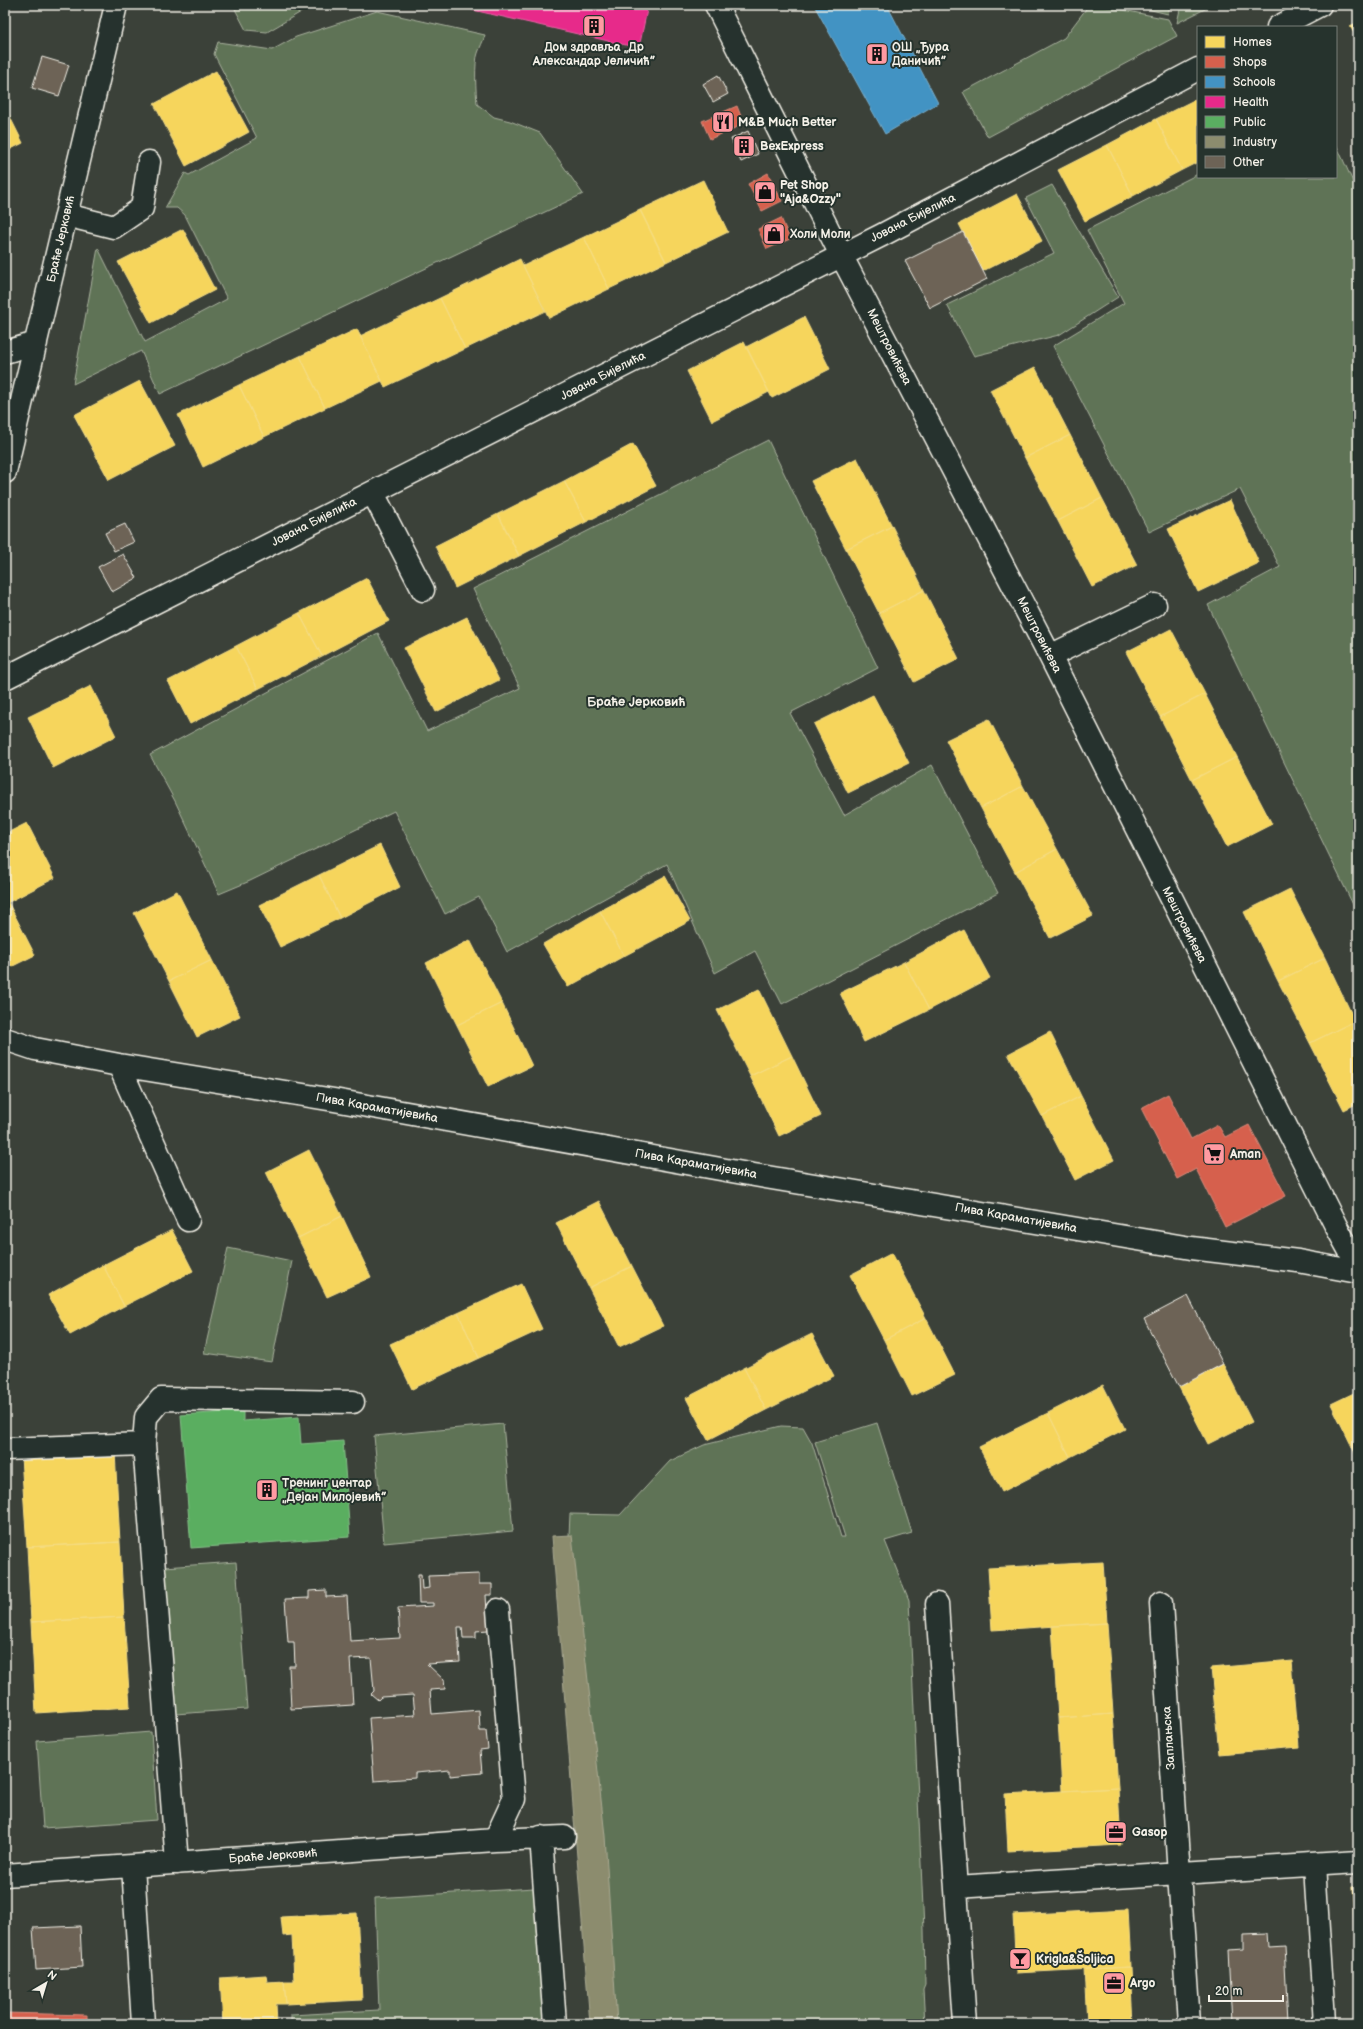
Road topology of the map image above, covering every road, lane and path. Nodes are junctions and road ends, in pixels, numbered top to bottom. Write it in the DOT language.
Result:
graph roads {
  1 [pos="116,5"];
  2 [pos="716,5"];
  3 [pos="1320,5"];
  4 [pos="1280,26"];
  5 [pos="1197,70"];
  6 [pos="150,162"];
  7 [pos="66,215"];
  8 [pos="840,255"];
  9 [pos="36,343"];
  10 [pos="5,352"];
  11 [pos="5,472"];
  12 [pos="372,493"];
  13 [pos="423,590"];
  14 [pos="1155,604"];
  15 [pos="1050,656"];
  16 [pos="5,678"];
  17 [pos="5,1039"];
  18 [pos="35,1049"];
  19 [pos="5,1050"];
  20 [pos="119,1065"];
  21 [pos="188,1220"];
  22 [pos="1358,1266"];
  23 [pos="1358,1272"];
  24 [pos="353,1402"];
  25 [pos="144,1444"];
  26 [pos="5,1449"];
  27 [pos="1160,1602"];
  28 [pos="937,1604"];
  29 [pos="498,1610"];
  30 [pos="541,1837"];
  31 [pos="564,1837"];
  32 [pos="495,1840"];
  33 [pos="1358,1862"];
  34 [pos="177,1863"];
  35 [pos="1314,1865"];
  36 [pos="133,1866"];
  37 [pos="1178,1873"];
  38 [pos="5,1875"];
  39 [pos="956,1887"];
  40 [pos="143,2024"];
  41 [pos="555,2024"];
  42 [pos="965,2024"];
  43 [pos="1189,2024"];
  44 [pos="1325,2024"];
  1 -- 7 [label="street, Браће Јерковић"];
  2 -- 8 [label="street, Мештровићева"];
  3 -- 4 [label="street"];
  5 -- 8 [label="street, Јована Бијелића"];
  6 -- 7 [label="street"];
  7 -- 9 [label="street, Браће Јерковић"];
  8 -- 12 [label="street, Јована Бијелића"];
  8 -- 15 [label="street, Мештровићева"];
  9 -- 10 [label="street"];
  9 -- 11 [label="street, Браће Јерковић"];
  12 -- 13 [label="street"];
  12 -- 16 [label="street, Јована Бијелића"];
  14 -- 15 [label="street"];
  15 -- 22 [label="street, Мештровићева"];
  17 -- 18 [label="street, Пива Караматијевића"];
  18 -- 19 [label="street, Пива Караматијевића"];
  18 -- 20 [label="street, Пива Караматијевића"];
  20 -- 21 [label="street"];
  20 -- 23 [label="street, Пива Караматијевића"];
  24 -- 25 [label="street"];
  25 -- 26 [label="street"];
  25 -- 34 [label="street"];
  27 -- 37 [label="street, Заплањска"];
  28 -- 39 [label="street"];
  29 -- 32 [label="street"];
  30 -- 31 [label="street, Браће Јерковић"];
  30 -- 32 [label="street, Браће Јерковић"];
  30 -- 41 [label="street"];
  32 -- 34 [label="street, Браће Јерковић"];
  33 -- 35 [label="street"];
  34 -- 36 [label="street, Браће Јерковић"];
  35 -- 37 [label="street"];
  35 -- 44 [label="street"];
  36 -- 38 [label="street, Браће Јерковић"];
  36 -- 40 [label="street"];
  37 -- 39 [label="street"];
  37 -- 43 [label="street, Заплањска"];
  39 -- 42 [label="street"];
}
